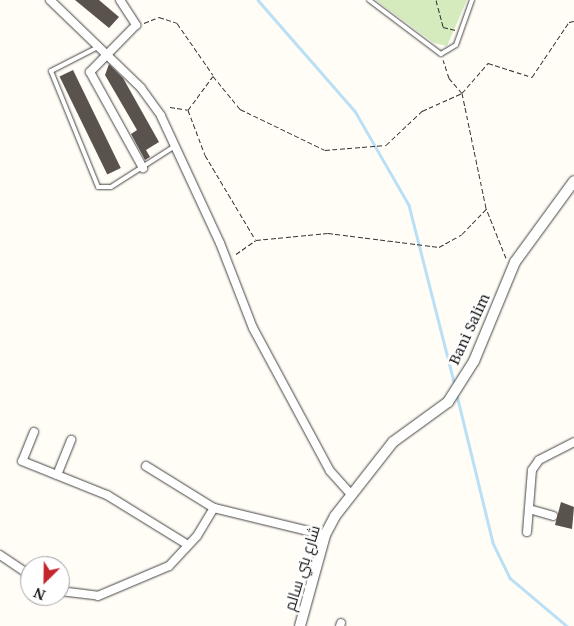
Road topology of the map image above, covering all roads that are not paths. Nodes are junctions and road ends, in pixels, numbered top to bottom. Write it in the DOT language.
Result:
graph roads {
  1 [pos="50,0"];
  2 [pos="120,0"];
  3 [pos="369,0"];
  4 [pos="472,0"];
  5 [pos="100,46"];
  6 [pos="108,54"];
  7 [pos="175,146"];
  8 [pos="143,168"];
  9 [pos="574,181"];
  10 [pos="34,432"];
  11 [pos="71,440"];
  12 [pos="574,442"];
  13 [pos="146,466"];
  14 [pos="57,475"];
  15 [pos="351,494"];
  16 [pos="214,508"];
  17 [pos="529,509"];
  18 [pos="553,516"];
  19 [pos="527,532"];
  20 [pos="325,535"];
  21 [pos="188,545"];
  22 [pos="0,555"];
  23 [pos="20,568"];
  24 [pos="70,592"];
  25 [pos="300,626"];
  1 -- 5 [label="street"];
  2 -- 6 [label="street"];
  3 -- 4 [label="lane"];
  5 -- 6 [label="street"];
  5 -- 8 [label="lane"];
  6 -- 7 [label="street"];
  6 -- 8 [label="street"];
  7 -- 8 [label="lane"];
  7 -- 15 [label="street"];
  9 -- 15 [label="street, Bani Salim"];
  10 -- 14 [label="street"];
  11 -- 14 [label="street"];
  12 -- 17 [label="street"];
  13 -- 16 [label="street"];
  14 -- 21 [label="street"];
  15 -- 20 [label="street, شارع بني سالم"];
  16 -- 20 [label="street"];
  16 -- 21 [label="street"];
  17 -- 18 [label="street"];
  17 -- 19 [label="street"];
  20 -- 25 [label="street, شارع بني سالم"];
  21 -- 24 [label="street"];
  22 -- 23 [label="street"];
}
